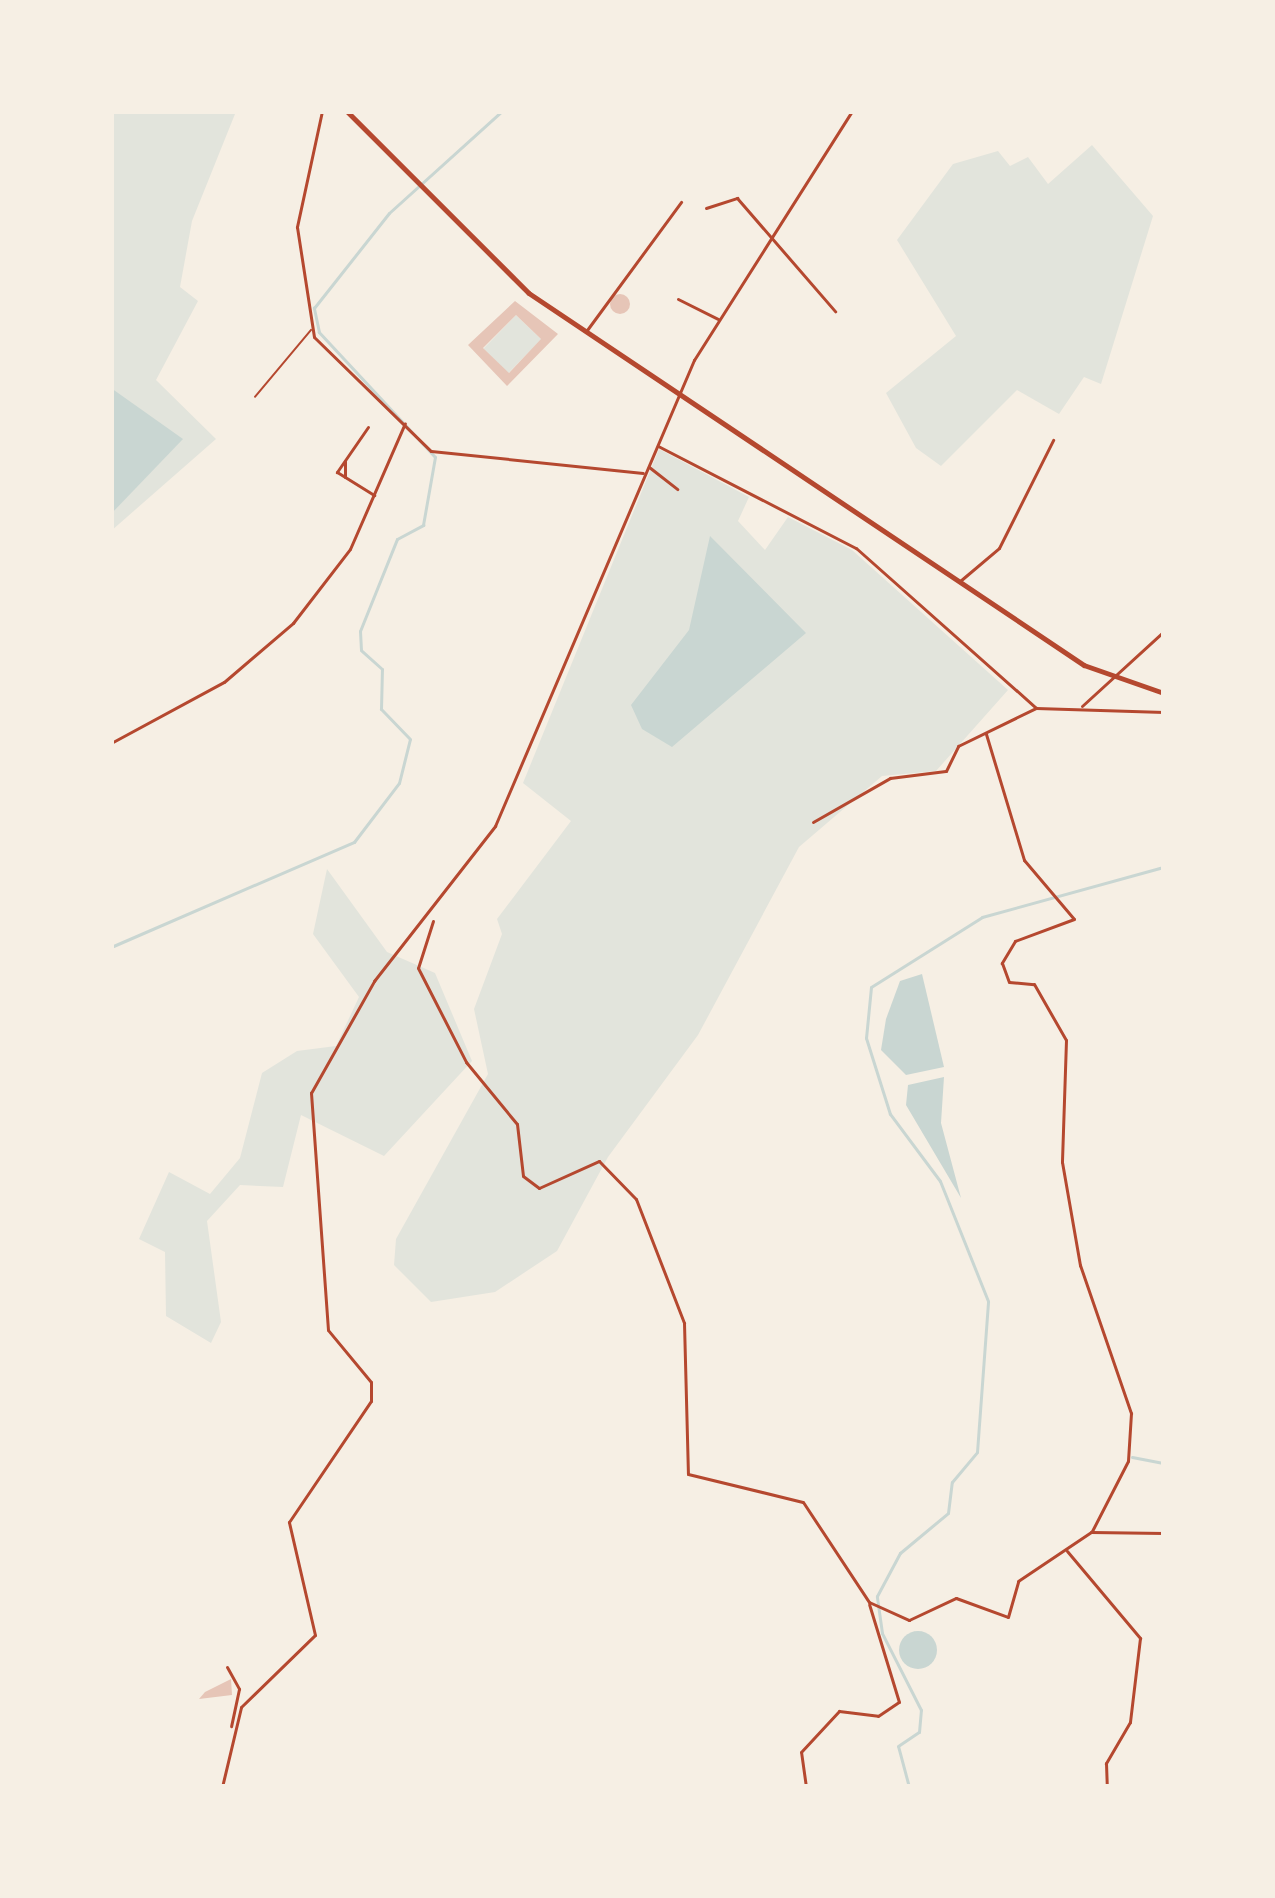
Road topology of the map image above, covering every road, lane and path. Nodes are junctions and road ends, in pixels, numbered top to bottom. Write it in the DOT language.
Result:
graph roads {
  1 [pos="322,111"];
  2 [pos="347,111"];
  3 [pos="852,111"];
  4 [pos="682,202"];
  5 [pos="706,208"];
  6 [pos="771,236"];
  7 [pos="677,299"];
  8 [pos="835,311"];
  9 [pos="719,319"];
  10 [pos="311,330"];
  11 [pos="585,332"];
  12 [pos="677,394"];
  13 [pos="255,397"];
  14 [pos="405,422"];
  15 [pos="368,427"];
  16 [pos="1053,440"];
  17 [pos="656,445"];
  18 [pos="343,460"];
  19 [pos="648,466"];
  20 [pos="645,473"];
  21 [pos="344,478"];
  22 [pos="677,489"];
  23 [pos="374,495"];
  24 [pos="959,582"];
  25 [pos="1164,631"];
  26 [pos="1110,677"];
  27 [pos="1164,692"];
  28 [pos="1082,706"];
  29 [pos="1036,708"];
  30 [pos="1164,712"];
  31 [pos="986,734"];
  32 [pos="111,743"];
  33 [pos="813,822"];
  34 [pos="433,919"];
  35 [pos="1091,1532"];
  36 [pos="1164,1533"];
  37 [pos="1065,1550"];
  38 [pos="869,1602"];
  39 [pos="227,1667"];
  40 [pos="228,1739"];
  41 [pos="222,1786"];
  42 [pos="204,1787"];
  43 [pos="806,1787"];
  44 [pos="1107,1787"];
  1 -- 10 [label="street"];
  2 -- 11 [label="main road"];
  3 -- 6 [label="street"];
  4 -- 11 [label="street"];
  5 -- 6 [label="street"];
  6 -- 8 [label="street"];
  6 -- 9 [label="street"];
  7 -- 9 [label="street"];
  9 -- 12 [label="street"];
  10 -- 13 [label="lane"];
  10 -- 14 [label="street"];
  11 -- 12 [label="main road"];
  12 -- 17 [label="street"];
  12 -- 24 [label="main road"];
  14 -- 20 [label="street"];
  14 -- 23 [label="street"];
  15 -- 18 [label="street"];
  16 -- 24 [label="street"];
  17 -- 19 [label="street"];
  17 -- 29 [label="street"];
  18 -- 21 [label="street"];
  18 -- 21 [label="street"];
  19 -- 20 [label="street"];
  19 -- 22 [label="street"];
  20 -- 34 [label="street"];
  21 -- 23 [label="street"];
  23 -- 32 [label="street"];
  24 -- 26 [label="main road"];
  25 -- 26 [label="street"];
  26 -- 27 [label="main road"];
  26 -- 28 [label="street"];
  28 -- 29 [label="street"];
  28 -- 30 [label="street"];
  29 -- 31 [label="street"];
  31 -- 33 [label="street"];
  31 -- 35 [label="street"];
  34 -- 38 [label="street"];
  34 -- 40 [label="street"];
  35 -- 36 [label="street"];
  35 -- 37 [label="street"];
  37 -- 38 [label="street"];
  37 -- 44 [label="street"];
  38 -- 43 [label="street"];
  39 -- 40 [label="street"];
  40 -- 41 [label="street"];
  41 -- 42 [label="street"];
}
